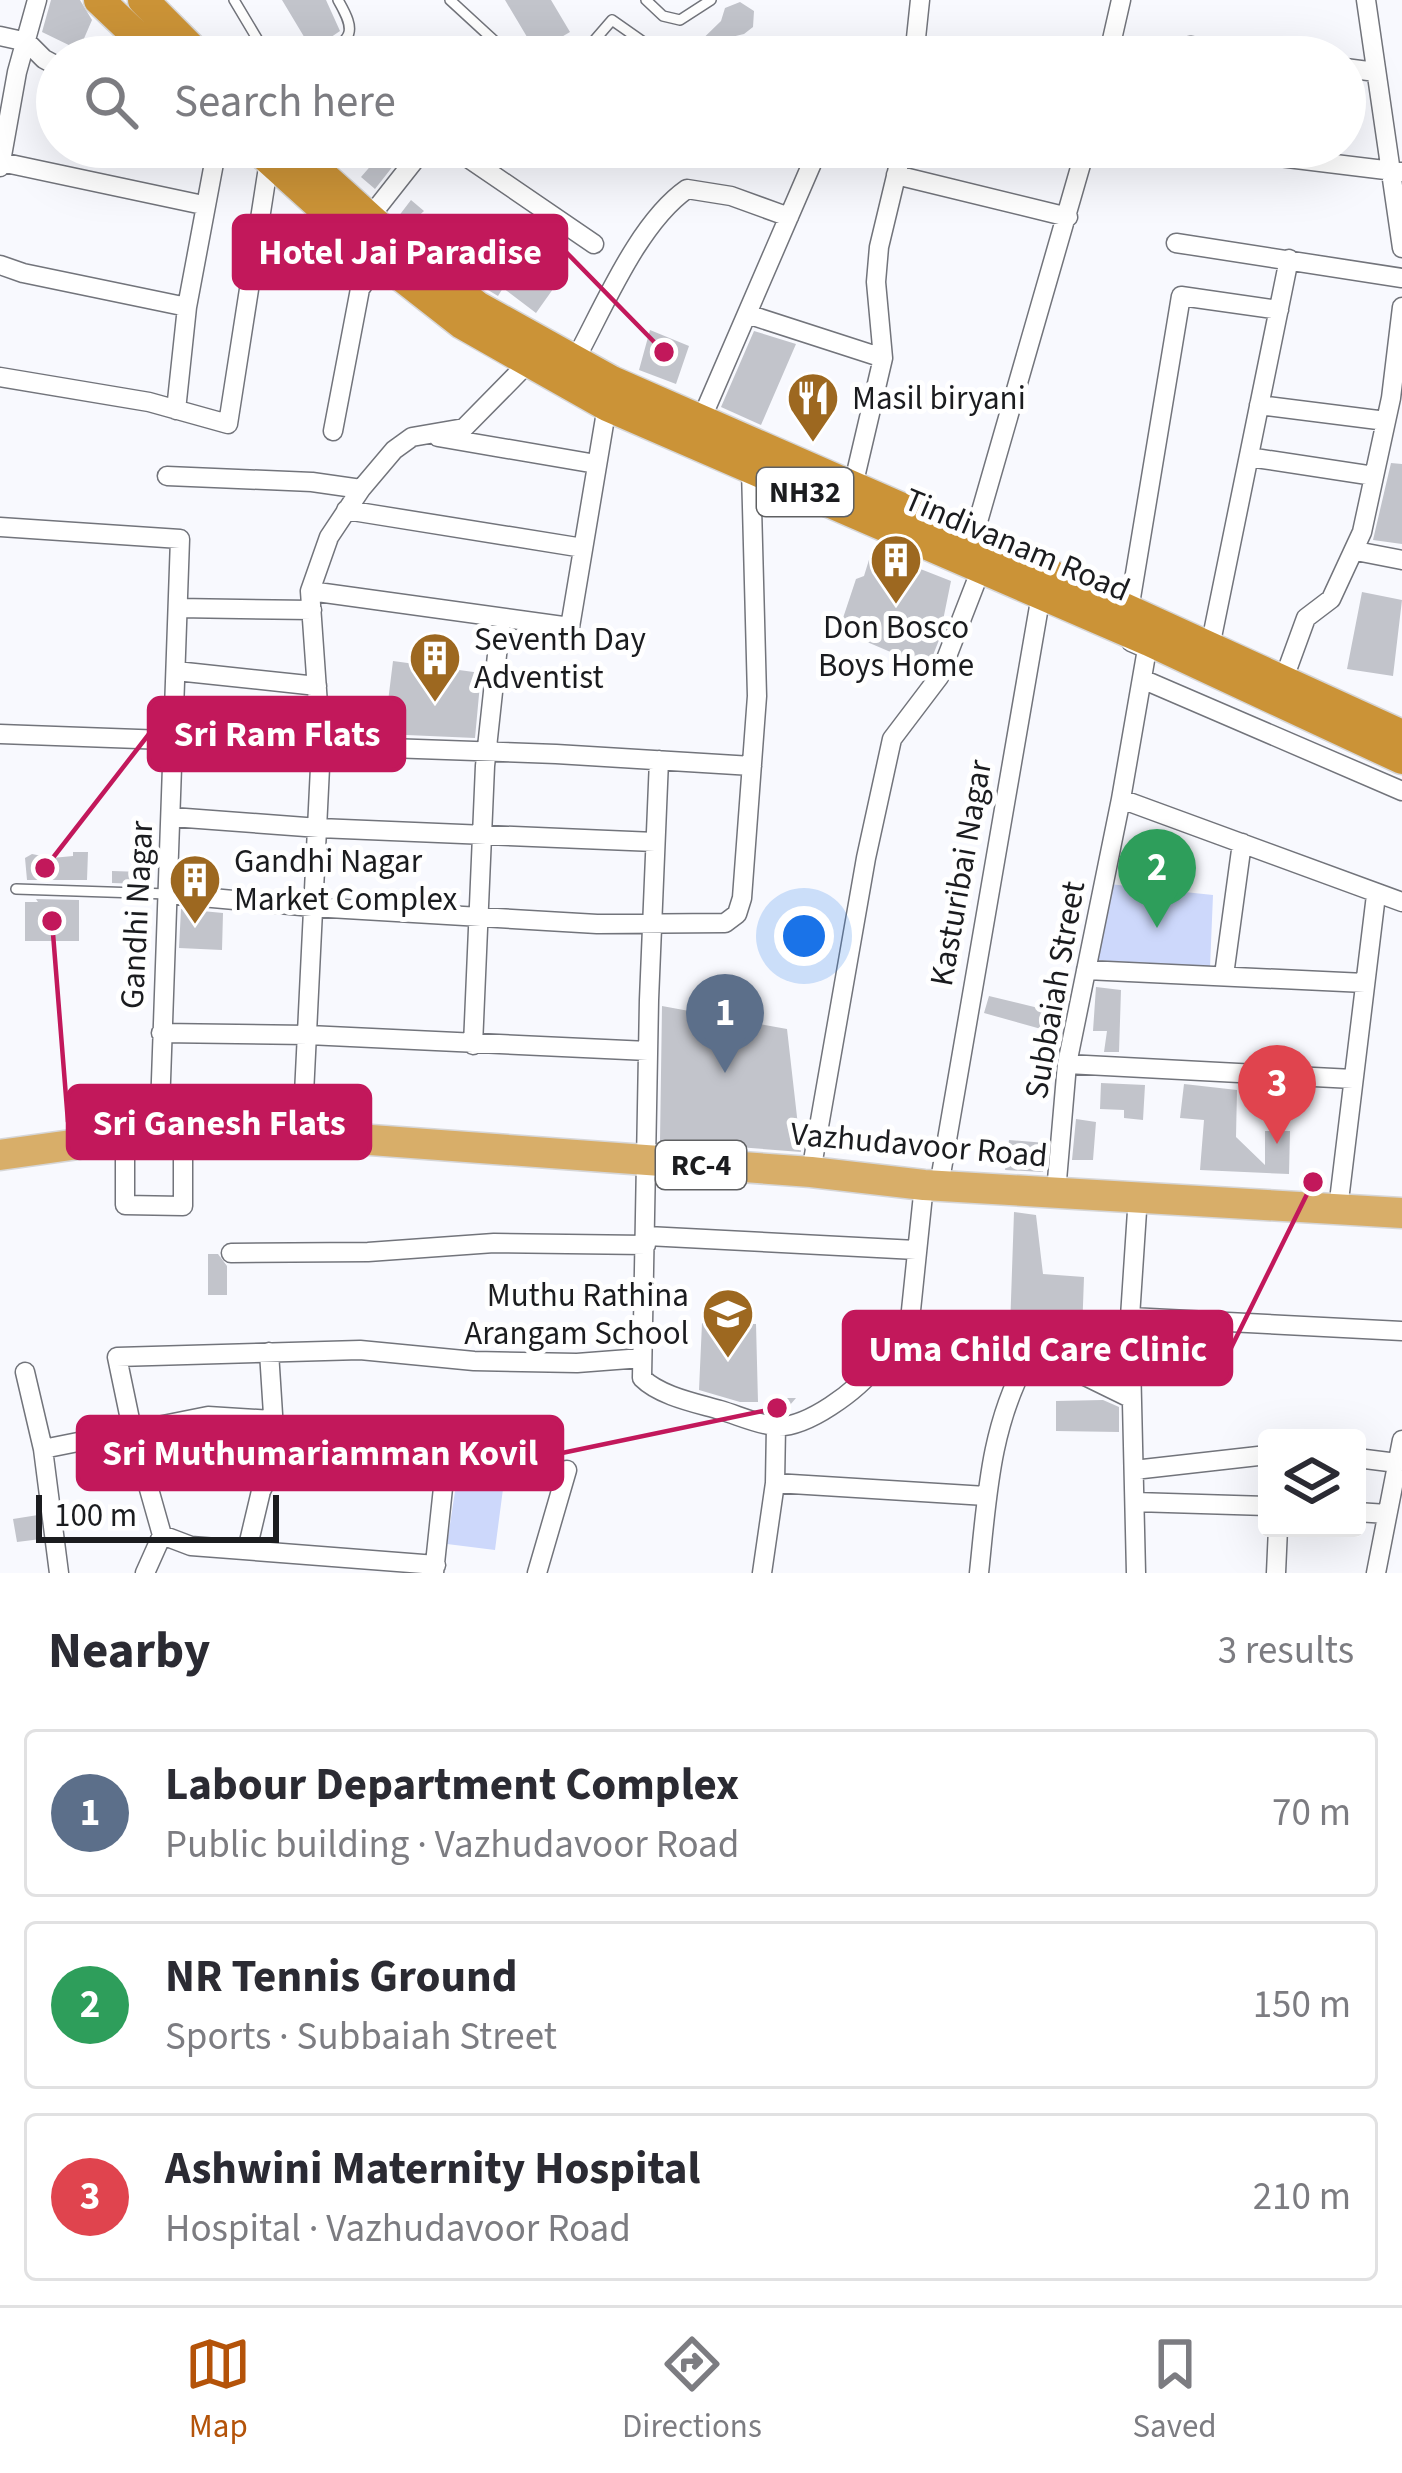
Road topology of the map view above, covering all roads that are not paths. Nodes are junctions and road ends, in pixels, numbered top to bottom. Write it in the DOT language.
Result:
graph roads {
  1 [pos="38,0"];
  2 [pos="99,0"];
  3 [pos="143,0"];
  4 [pos="234,0"];
  5 [pos="338,0"];
  6 [pos="450,0"];
  7 [pos="646,0"];
  8 [pos="711,0"];
  9 [pos="920,0"];
  10 [pos="1120,0"];
  11 [pos="1366,0"];
  12 [pos="0,36"];
  13 [pos="136,36"];
  14 [pos="179,36"];
  15 [pos="255,36"];
  16 [pos="349,36"];
  17 [pos="489,36"];
  18 [pos="598,36"];
  19 [pos="635,36"];
  20 [pos="916,36"];
  21 [pos="1112,36"];
  22 [pos="27,42"];
  23 [pos="36,51"];
  24 [pos="1366,71"];
  25 [pos="1376,72"];
  26 [pos="0,164"];
  27 [pos="1366,167"];
  28 [pos="212,168"];
  29 [pos="269,168"];
  30 [pos="291,168"];
  31 [pos="296,168"];
  32 [pos="408,168"];
  33 [pos="483,168"];
  34 [pos="810,168"];
  35 [pos="898,168"];
  36 [pos="1081,168"];
  37 [pos="1397,171"];
  38 [pos="896,175"];
  39 [pos="203,205"];
  40 [pos="789,217"];
  41 [pos="1068,217"];
  42 [pos="369,218"];
  43 [pos="1176,243"];
  44 [pos="594,244"];
  45 [pos="1402,248"];
  46 [pos="387,250"];
  47 [pos="1289,259"];
  48 [pos="0,265"];
  49 [pos="1402,278"];
  50 [pos="187,307"];
  51 [pos="1402,307"];
  52 [pos="1279,310"];
  53 [pos="747,314"];
  54 [pos="883,358"];
  55 [pos="575,360"];
  56 [pos="529,362"];
  57 [pos="0,377"];
  58 [pos="1259,405"];
  59 [pos="608,406"];
  60 [pos="176,410"];
  61 [pos="701,421"];
  62 [pos="1386,421"];
  63 [pos="333,430"];
  64 [pos="433,436"];
  65 [pos="1249,458"];
  66 [pos="596,464"];
  67 [pos="751,469"];
  68 [pos="167,476"];
  69 [pos="1374,476"];
  70 [pos="854,486"];
  71 [pos="361,488"];
  72 [pos="346,510"];
  73 [pos="0,527"];
  74 [pos="584,548"];
  75 [pos="1356,551"];
  76 [pos="977,554"];
  77 [pos="1402,560"];
  78 [pos="1042,590"];
  79 [pos="311,601"];
  80 [pos="178,608"];
  81 [pos="1130,610"];
  82 [pos="501,618"];
  83 [pos="1210,646"];
  84 [pos="176,671"];
  85 [pos="1142,679"];
  86 [pos="1283,681"];
  87 [pos="317,686"];
  88 [pos="0,734"];
  89 [pos="1402,735"];
  90 [pos="174,740"];
  91 [pos="321,747"];
  92 [pos="486,752"];
  93 [pos="658,760"];
  94 [pos="1402,760"];
  95 [pos="752,766"];
  96 [pos="1402,791"];
  97 [pos="1121,800"];
  98 [pos="172,817"];
  99 [pos="319,828"];
  100 [pos="481,835"];
  101 [pos="656,842"];
  102 [pos="1241,843"];
  103 [pos="16,889"];
  104 [pos="167,894"];
  105 [pos="1376,895"];
  106 [pos="1402,902"];
  107 [pos="312,908"];
  108 [pos="478,916"];
  109 [pos="652,925"];
  110 [pos="1086,970"];
  111 [pos="1224,975"];
  112 [pos="1365,983"];
  113 [pos="161,1034"];
  114 [pos="308,1035"];
  115 [pos="473,1046"];
  116 [pos="648,1051"];
  117 [pos="1067,1064"];
  118 [pos="1353,1079"];
  119 [pos="302,1135"];
  120 [pos="171,1137"];
  121 [pos="125,1139"];
  122 [pos="0,1154"];
  123 [pos="649,1161"];
  124 [pos="811,1172"];
  125 [pos="932,1185"];
  126 [pos="1056,1192"];
  127 [pos="1138,1196"];
  128 [pos="1338,1209"];
  129 [pos="1402,1213"];
  130 [pos="647,1240"];
  131 [pos="916,1250"];
  132 [pos="231,1252"];
  133 [pos="1130,1318"];
  134 [pos="910,1320"];
  135 [pos="1402,1331"];
  136 [pos="268,1352"];
  137 [pos="642,1358"];
  138 [pos="1028,1358"];
  139 [pos="25,1372"];
  140 [pos="1130,1398"];
  141 [pos="272,1420"];
  142 [pos="776,1426"];
  143 [pos="132,1430"];
  144 [pos="1402,1440"];
  145 [pos="43,1448"];
  146 [pos="447,1450"];
  147 [pos="1258,1456"];
  148 [pos="1366,1459"];
  149 [pos="1397,1463"];
  150 [pos="566,1470"];
  151 [pos="1134,1471"];
  152 [pos="775,1483"];
  153 [pos="986,1496"];
  154 [pos="1135,1502"];
  155 [pos="1258,1506"];
  156 [pos="1366,1513"];
  157 [pos="1387,1514"];
  158 [pos="162,1535"];
  159 [pos="1278,1537"];
  160 [pos="247,1550"];
  161 [pos="435,1569"];
  162 [pos="59,1573"];
  163 [pos="145,1573"];
  164 [pos="537,1573"];
  165 [pos="762,1573"];
  166 [pos="979,1573"];
  167 [pos="1136,1573"];
  168 [pos="1276,1573"];
  169 [pos="1376,1573"];
  1 -- 22 [label="street"];
  2 -- 13 [label="highway"];
  3 -- 14 [label="highway"];
  4 -- 15 [label="lane"];
  5 -- 16 [label="lane"];
  6 -- 17 [label="lane"];
  7 -- 8 [label="lane"];
  9 -- 20 [label="street"];
  10 -- 21 [label="street"];
  11 -- 25 [label="street"];
  12 -- 22 [label="street"];
  18 -- 19 [label="lane"];
  22 -- 23 [label="street"];
  22 -- 26 [label="street"];
  24 -- 25 [label="street"];
  25 -- 37 [label="street"];
  26 -- 39 [label="street"];
  27 -- 37 [label="street"];
  28 -- 39 [label="street"];
  29 -- 60 [label="street"];
  30 -- 46 [label="highway, Tindivanam Road / NH32"];
  31 -- 42 [label="highway, NH32"];
  32 -- 42 [label="street"];
  33 -- 44 [label="street"];
  34 -- 40 [label="street"];
  35 -- 38 [label="street"];
  36 -- 41 [label="street"];
  37 -- 45 [label="street"];
  38 -- 41 [label="street"];
  38 -- 54 [label="street"];
  39 -- 50 [label="street"];
  40 -- 53 [label="street"];
  40 -- 55 [label="street"];
  41 -- 76 [label="street"];
  42 -- 46 [label="highway, NH32"];
  43 -- 47 [label="street"];
  46 -- 55 [label="highway, NH32"];
  46 -- 56 [label="highway, Tindivanam Road / NH32"];
  46 -- 63 [label="street"];
  47 -- 49 [label="street"];
  47 -- 52 [label="street"];
  48 -- 50 [label="street"];
  50 -- 60 [label="street"];
  51 -- 62 [label="street"];
  52 -- 58 [label="street"];
  52 -- 81 [label="street"];
  53 -- 54 [label="street"];
  53 -- 61 [label="street"];
  54 -- 70 [label="street"];
  55 -- 61 [label="highway, NH32"];
  56 -- 59 [label="highway, Tindivanam Road / NH32"];
  56 -- 64 [label="street"];
  57 -- 60 [label="street"];
  58 -- 62 [label="street"];
  58 -- 65 [label="street"];
  59 -- 66 [label="street"];
  59 -- 67 [label="highway, Tindivanam Road / NH32"];
  61 -- 70 [label="highway, NH32"];
  62 -- 69 [label="street"];
  64 -- 66 [label="street"];
  64 -- 71 [label="street"];
  65 -- 69 [label="street"];
  65 -- 83 [label="street"];
  66 -- 74 [label="street"];
  67 -- 76 [label="highway, Tindivanam Road / NH32"];
  67 -- 95 [label="street"];
  68 -- 71 [label="street"];
  69 -- 75 [label="street"];
  70 -- 76 [label="highway, NH32"];
  71 -- 72 [label="street"];
  72 -- 74 [label="street"];
  72 -- 79 [label="street"];
  73 -- 80 [label="street, Gandhi Nagar"];
  74 -- 82 [label="street"];
  75 -- 77 [label="street"];
  75 -- 86 [label="street"];
  76 -- 78 [label="highway, NH32"];
  76 -- 124 [label="street"];
  78 -- 81 [label="highway, NH32"];
  78 -- 85 [label="street"];
  78 -- 94 [label="highway, Tindivanam Road / NH32"];
  78 -- 125 [label="street, Kasturibai Nagar"];
  79 -- 80 [label="street"];
  79 -- 82 [label="street"];
  79 -- 87 [label="street"];
  80 -- 84 [label="street, Gandhi Nagar"];
  81 -- 83 [label="highway, NH32"];
  82 -- 92 [label="street"];
  83 -- 86 [label="highway, NH32"];
  84 -- 87 [label="street"];
  84 -- 90 [label="street, Gandhi Nagar"];
  85 -- 96 [label="street"];
  85 -- 97 [label="street, Subbaiah Street"];
  86 -- 89 [label="highway, NH32"];
  87 -- 91 [label="street"];
  88 -- 90 [label="street"];
  90 -- 91 [label="street"];
  90 -- 98 [label="street, Gandhi Nagar"];
  91 -- 92 [label="street"];
  91 -- 99 [label="street"];
  92 -- 93 [label="street"];
  92 -- 100 [label="street"];
  93 -- 95 [label="street"];
  93 -- 101 [label="street"];
  95 -- 109 [label="street"];
  97 -- 102 [label="street"];
  97 -- 110 [label="street, Subbaiah Street"];
  98 -- 99 [label="street"];
  98 -- 104 [label="street, Gandhi Nagar"];
  99 -- 100 [label="street"];
  99 -- 107 [label="street"];
  100 -- 101 [label="street"];
  100 -- 108 [label="street"];
  101 -- 109 [label="street"];
  102 -- 105 [label="street"];
  102 -- 111 [label="street"];
  103 -- 104 [label="lane"];
  104 -- 107 [label="street"];
  104 -- 113 [label="street, Gandhi Nagar"];
  105 -- 106 [label="street"];
  105 -- 112 [label="street"];
  107 -- 108 [label="street"];
  107 -- 114 [label="street"];
  108 -- 109 [label="street"];
  108 -- 115 [label="street"];
  109 -- 116 [label="street"];
  110 -- 111 [label="street"];
  110 -- 117 [label="street, Subbaiah Street"];
  111 -- 112 [label="street"];
  112 -- 118 [label="street"];
  113 -- 114 [label="street"];
  113 -- 120 [label="street, Gandhi Nagar"];
  114 -- 115 [label="street"];
  114 -- 119 [label="street"];
  115 -- 116 [label="street"];
  116 -- 123 [label="street"];
  117 -- 118 [label="street"];
  117 -- 126 [label="street, Subbaiah Street"];
  118 -- 128 [label="street"];
  119 -- 120 [label="main road, Vazhudavoor Road / RC-4"];
  119 -- 123 [label="main road, Vazhudavoor Road / RC-4"];
  120 -- 121 [label="main road, Vazhudavoor Road / RC-4"];
  120 -- 121 [label="street, Gandhi Nagar"];
  121 -- 122 [label="main road, Vazhudavoor Road / RC-4"];
  123 -- 124 [label="main road, Vazhudavoor Road / RC-4"];
  123 -- 130 [label="street"];
  124 -- 125 [label="main road, Vazhudavoor Road / RC-4"];
  125 -- 126 [label="main road, Vazhudavoor Road / RC-4"];
  125 -- 131 [label="street, Kasturibai Nagar"];
  126 -- 127 [label="main road, Vazhudavoor Road / RC-4"];
  127 -- 128 [label="main road, Vazhudavoor Road / RC-4"];
  127 -- 133 [label="street"];
  128 -- 129 [label="main road, Vazhudavoor Road / RC-4"];
  130 -- 131 [label="street"];
  130 -- 132 [label="street"];
  130 -- 137 [label="street"];
  131 -- 134 [label="street, Kasturibai Nagar"];
  133 -- 135 [label="street"];
  133 -- 140 [label="street"];
  134 -- 138 [label="street"];
  134 -- 142 [label="street"];
  136 -- 137 [label="street"];
  136 -- 141 [label="street"];
  136 -- 143 [label="street"];
  137 -- 142 [label="street"];
  138 -- 140 [label="street"];
  138 -- 153 [label="street"];
  139 -- 145 [label="street"];
  140 -- 151 [label="street"];
  141 -- 143 [label="street"];
  141 -- 160 [label="street"];
  142 -- 152 [label="street"];
  143 -- 145 [label="street"];
  143 -- 158 [label="street"];
  144 -- 149 [label="street"];
  145 -- 162 [label="street"];
  146 -- 161 [label="street"];
  147 -- 151 [label="street"];
  148 -- 149 [label="street"];
  149 -- 157 [label="street"];
  150 -- 164 [label="street"];
  151 -- 154 [label="street"];
  152 -- 153 [label="street"];
  152 -- 165 [label="street"];
  153 -- 166 [label="street"];
  154 -- 155 [label="street"];
  154 -- 167 [label="street"];
  156 -- 157 [label="street"];
  157 -- 169 [label="street"];
  158 -- 160 [label="street"];
  158 -- 163 [label="street"];
  159 -- 168 [label="street"];
  160 -- 161 [label="street"];
}
